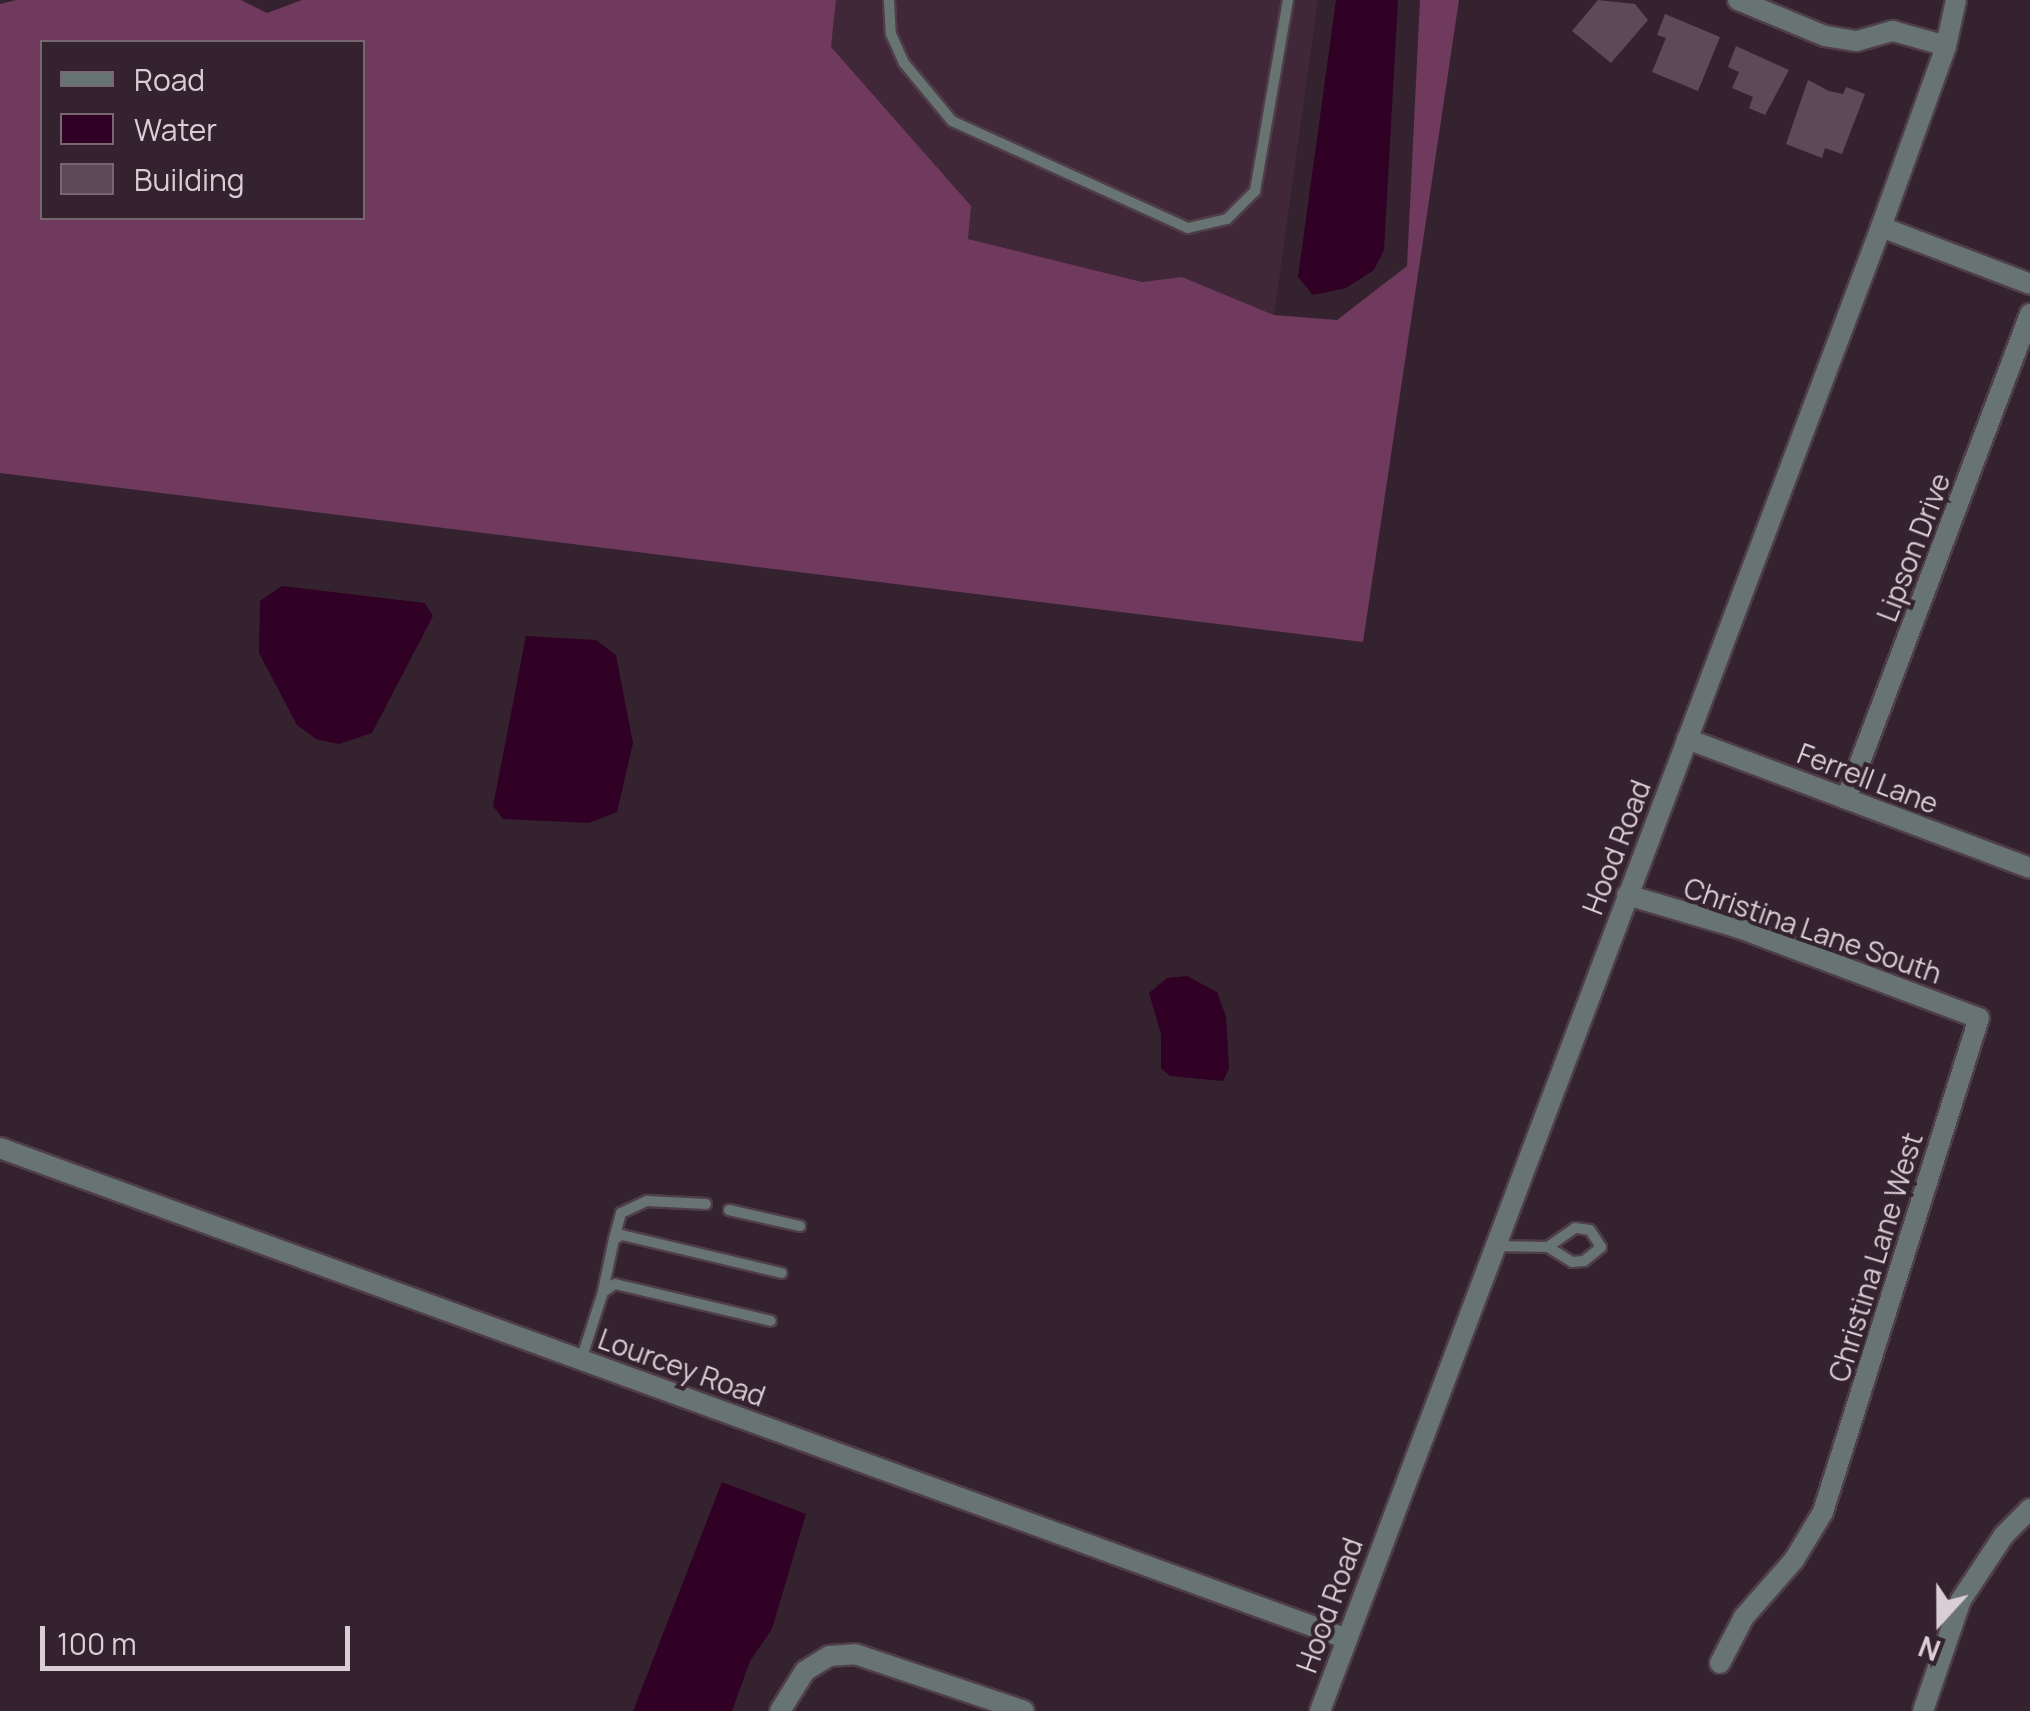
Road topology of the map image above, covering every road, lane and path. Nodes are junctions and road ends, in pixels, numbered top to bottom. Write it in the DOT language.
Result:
graph roads {
  1 [pos="888,0"];
  2 [pos="1288,0"];
  3 [pos="1738,0"];
  4 [pos="1956,0"];
  5 [pos="1946,46"];
  6 [pos="1881,227"];
  7 [pos="2030,284"];
  8 [pos="2030,314"];
  9 [pos="1687,739"];
  10 [pos="1846,799"];
  11 [pos="2030,868"];
  12 [pos="1628,895"];
  13 [pos="1979,1018"];
  14 [pos="0,1148"];
  15 [pos="706,1204"];
  16 [pos="730,1210"];
  17 [pos="800,1226"];
  18 [pos="614,1239"];
  19 [pos="1494,1246"];
  20 [pos="1548,1247"];
  21 [pos="782,1273"];
  22 [pos="603,1292"];
  23 [pos="771,1321"];
  24 [pos="581,1360"];
  25 [pos="2030,1509"];
  26 [pos="1345,1638"];
  27 [pos="1720,1663"];
  28 [pos="780,1711"];
  29 [pos="1024,1711"];
  30 [pos="1320,1711"];
  31 [pos="1923,1711"];
  1 -- 2 [label="lane"];
  3 -- 5 [label="street"];
  4 -- 5 [label="street, Hood Road"];
  5 -- 6 [label="street, Hood Road"];
  6 -- 7 [label="street"];
  6 -- 9 [label="street, Hood Road"];
  8 -- 10 [label="street, Lipson Drive"];
  9 -- 10 [label="street, Ferrell Lane"];
  9 -- 12 [label="street, Hood Road"];
  10 -- 11 [label="street, Ferrell Lane"];
  12 -- 13 [label="street, Christina Lane South"];
  12 -- 19 [label="street, Hood Road"];
  13 -- 27 [label="street, Christina Lane West"];
  14 -- 24 [label="street, Lourcey Road"];
  15 -- 18 [label="lane"];
  16 -- 17 [label="lane"];
  18 -- 21 [label="lane"];
  18 -- 22 [label="lane"];
  19 -- 20 [label="lane"];
  19 -- 26 [label="street, Hood Road"];
  20 -- 20 [label="lane"];
  22 -- 23 [label="lane"];
  22 -- 24 [label="lane"];
  24 -- 26 [label="street, Lourcey Road"];
  25 -- 31 [label="street"];
  26 -- 30 [label="street, Hood Road"];
  28 -- 29 [label="street"];
}
